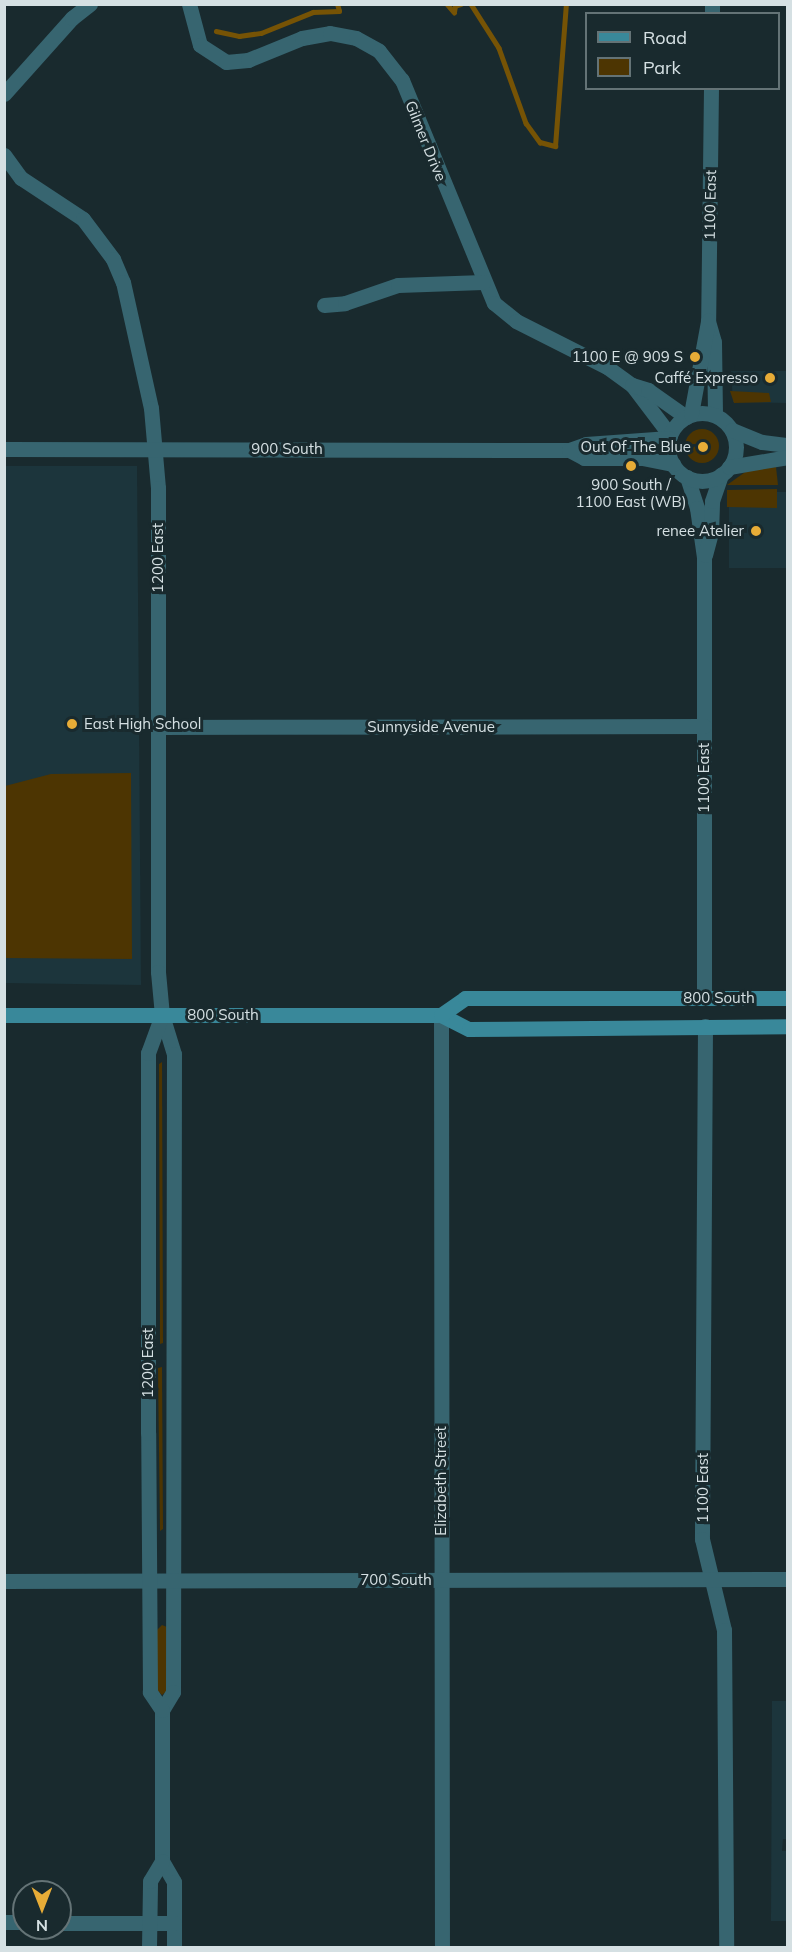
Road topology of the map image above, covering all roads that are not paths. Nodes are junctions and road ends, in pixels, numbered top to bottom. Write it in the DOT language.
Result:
graph roads {
  1 [pos="90,4"];
  2 [pos="189,4"];
  3 [pos="711,90"];
  4 [pos="4,94"];
  5 [pos="4,155"];
  6 [pos="483,282"];
  7 [pos="324,305"];
  8 [pos="708,321"];
  9 [pos="632,386"];
  10 [pos="715,415"];
  11 [pos="688,416"];
  12 [pos="732,430"];
  13 [pos="669,437"];
  14 [pos="788,445"];
  15 [pos="4,449"];
  16 [pos="155,449"];
  17 [pos="569,450"];
  18 [pos="788,457"];
  19 [pos="673,464"];
  20 [pos="725,471"];
  21 [pos="687,477"];
  22 [pos="704,558"];
  23 [pos="704,726"];
  24 [pos="158,727"];
  25 [pos="704,998"];
  26 [pos="788,998"];
  27 [pos="4,1014"];
  28 [pos="162,1015"];
  29 [pos="441,1016"];
  30 [pos="705,1026"];
  31 [pos="788,1026"];
  32 [pos="713,1579"];
  33 [pos="788,1579"];
  34 [pos="150,1580"];
  35 [pos="172,1580"];
  36 [pos="441,1580"];
  37 [pos="4,1581"];
  38 [pos="162,1710"];
  39 [pos="162,1861"];
  40 [pos="72,1923"];
  41 [pos="149,1923"];
  42 [pos="174,1923"];
  43 [pos="149,1947"];
  44 [pos="174,1947"];
  45 [pos="442,1947"];
  46 [pos="726,1947"];
  1 -- 4 [label="street"];
  2 -- 6 [label="street, Gilmer Drive"];
  3 -- 8 [label="street, 1100 East"];
  5 -- 16 [label="street, 1200 East"];
  6 -- 7 [label="street"];
  6 -- 9 [label="street, Gilmer Drive"];
  8 -- 10 [label="street, 1100 East"];
  8 -- 11 [label="street, 1100 East"];
  9 -- 11 [label="street, Gilmer Drive"];
  9 -- 13 [label="street, Gilmer Drive"];
  10 -- 11 [label="street"];
  10 -- 12 [label="street"];
  11 -- 13 [label="street"];
  12 -- 14 [label="street"];
  12 -- 20 [label="street"];
  13 -- 17 [label="street, 900 South"];
  13 -- 19 [label="street"];
  15 -- 16 [label="street, 900 South"];
  16 -- 17 [label="street, 900 South"];
  16 -- 24 [label="street, 1200 East"];
  17 -- 19 [label="street, 900 South"];
  18 -- 20 [label="street"];
  19 -- 21 [label="street"];
  20 -- 21 [label="street"];
  20 -- 22 [label="street, 1100 East"];
  21 -- 22 [label="street, 1100 East"];
  22 -- 23 [label="street, 1100 East"];
  23 -- 24 [label="street, Sunnyside Avenue"];
  23 -- 25 [label="street, 1100 East"];
  24 -- 28 [label="street, 1200 East"];
  25 -- 26 [label="main road, 800 South"];
  25 -- 29 [label="main road, 800 South"];
  27 -- 28 [label="main road, 800 South"];
  28 -- 29 [label="main road, 800 South"];
  28 -- 34 [label="street, 1200 East"];
  28 -- 35 [label="street, 1200 East"];
  29 -- 30 [label="main road, 800 South"];
  29 -- 36 [label="street, Elizabeth Street"];
  30 -- 31 [label="main road, 800 South"];
  30 -- 32 [label="street, 1100 East"];
  32 -- 33 [label="street, 700 South"];
  32 -- 36 [label="street, 700 South"];
  32 -- 46 [label="street, 1100 East"];
  34 -- 35 [label="street, 700 South"];
  34 -- 37 [label="street, 700 South"];
  34 -- 38 [label="street, 1200 East"];
  35 -- 36 [label="street, 700 South"];
  35 -- 38 [label="street, 1200 East"];
  36 -- 45 [label="street, Elizabeth Street"];
  38 -- 39 [label="street, 1200 East"];
  39 -- 41 [label="street, 1200 East"];
  39 -- 42 [label="street, 1200 East"];
  40 -- 41 [label="street"];
  41 -- 42 [label="street"];
  41 -- 43 [label="street, 1200 East"];
  42 -- 44 [label="street, 1200 East"];
}
